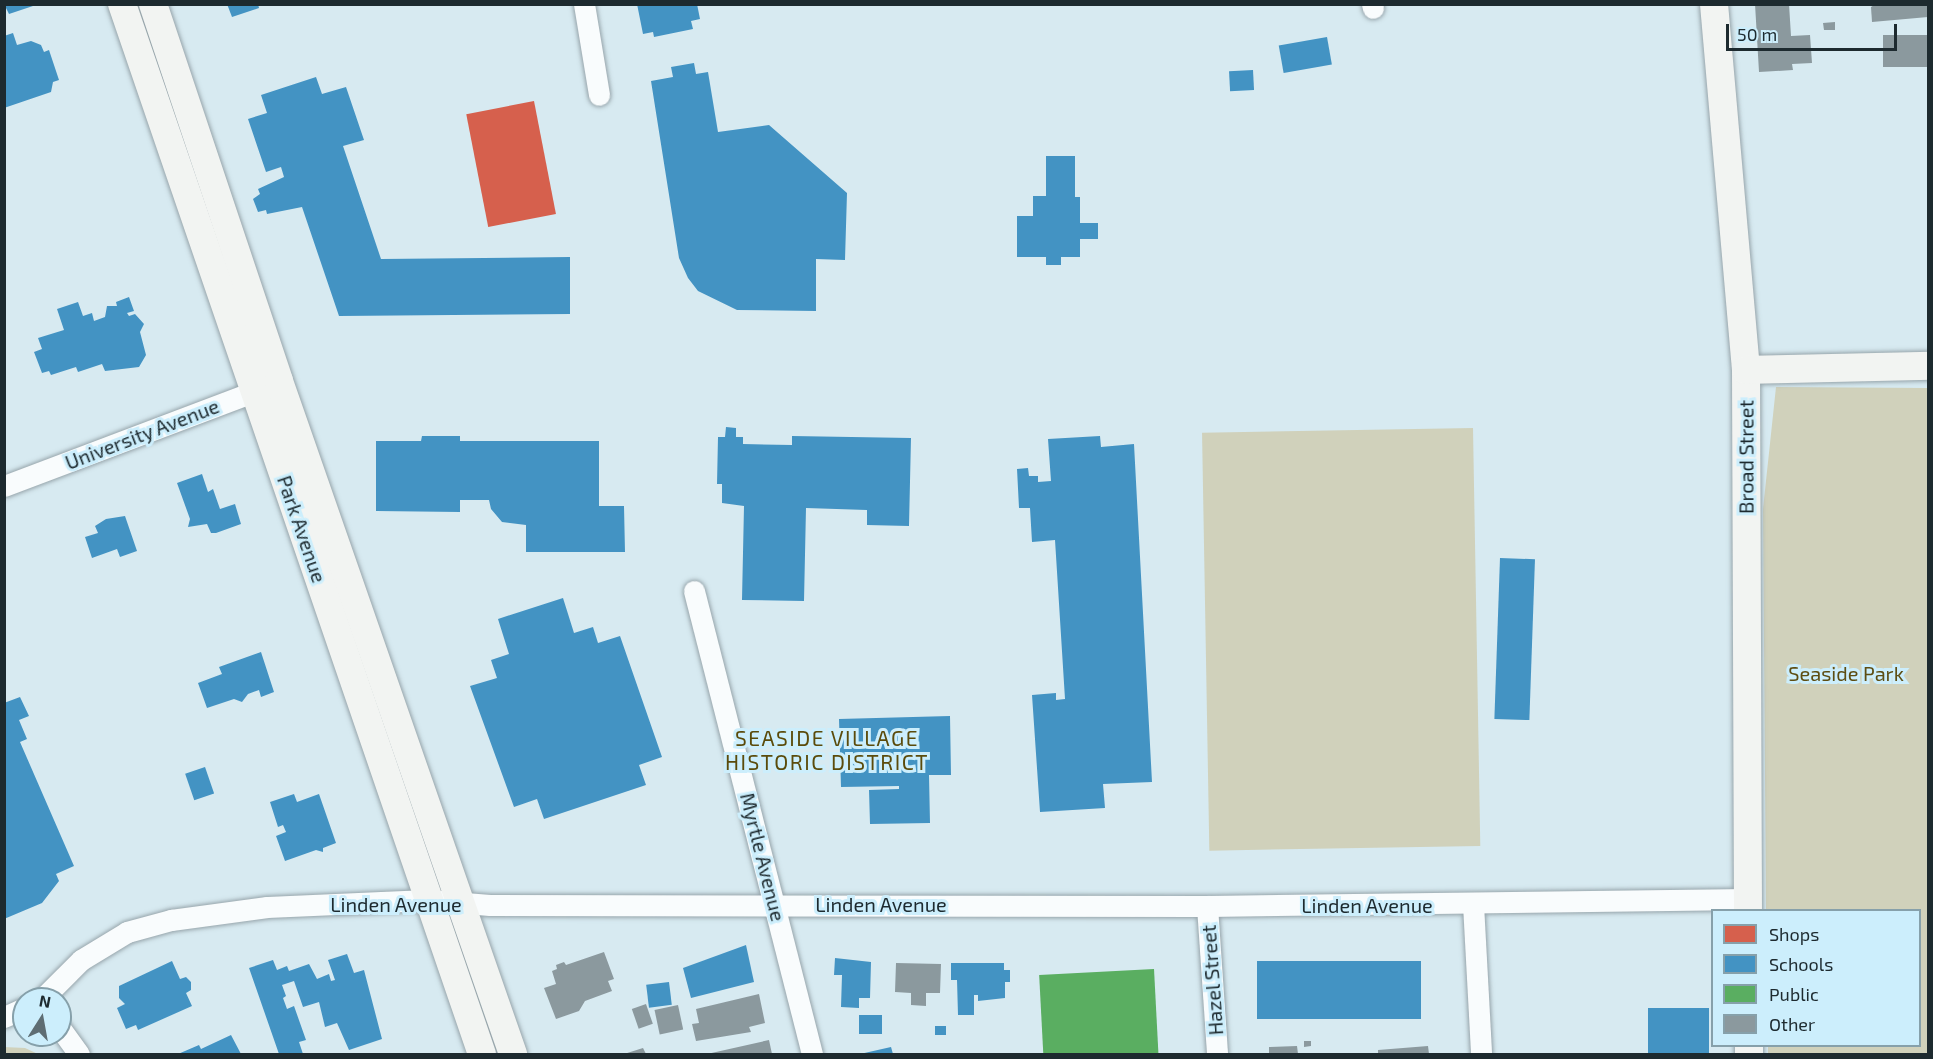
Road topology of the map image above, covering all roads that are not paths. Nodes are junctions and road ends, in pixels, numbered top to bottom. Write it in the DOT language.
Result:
graph roads {
  1 [pos="122,4"];
  2 [pos="153,4"];
  3 [pos="584,4"];
  4 [pos="1714,4"];
  5 [pos="599,95"];
  6 [pos="1929,366"];
  7 [pos="1746,370"];
  8 [pos="267,386"];
  9 [pos="4,486"];
  10 [pos="694,591"];
  11 [pos="428,900"];
  12 [pos="462,903"];
  13 [pos="775,904"];
  14 [pos="1473,904"];
  15 [pos="1748,905"];
  16 [pos="1207,906"];
  17 [pos="55,987"];
  18 [pos="482,1054"];
  19 [pos="513,1054"];
  20 [pos="812,1054"];
  21 [pos="1217,1054"];
  22 [pos="1481,1054"];
  1 -- 8 [label="street, Park Avenue"];
  2 -- 8 [label="street, Park Avenue"];
  3 -- 5 [label="street"];
  4 -- 7 [label="street, Broad Street"];
  6 -- 7 [label="street"];
  7 -- 15 [label="street, Broad Street"];
  8 -- 9 [label="street, University Avenue"];
  8 -- 11 [label="street, Park Avenue"];
  8 -- 12 [label="street, Park Avenue"];
  10 -- 13 [label="street, Myrtle Avenue"];
  11 -- 12 [label="street, Linden Avenue"];
  11 -- 17 [label="street, Linden Avenue"];
  11 -- 18 [label="street, Park Avenue"];
  12 -- 13 [label="street, Linden Avenue"];
  12 -- 19 [label="street, Park Avenue"];
  13 -- 16 [label="street, Linden Avenue"];
  13 -- 20 [label="street, Myrtle Avenue"];
  14 -- 15 [label="street, Linden Avenue"];
  14 -- 16 [label="street, Linden Avenue"];
  14 -- 22 [label="street"];
  16 -- 21 [label="street, Hazel Street"];
}
